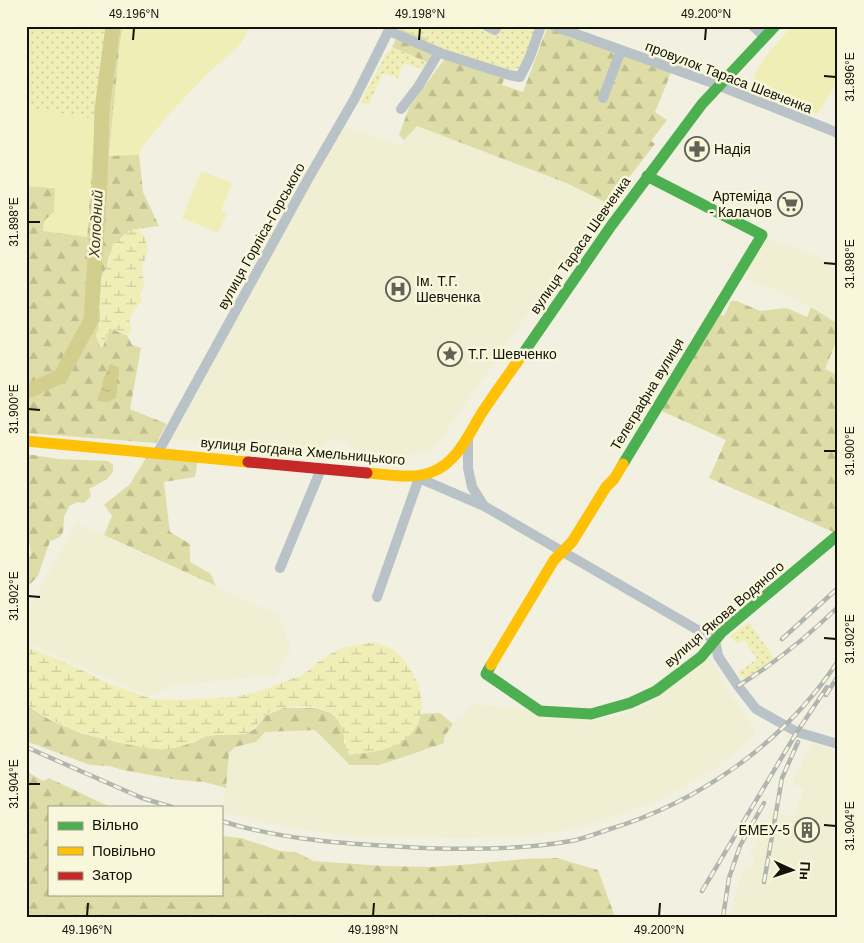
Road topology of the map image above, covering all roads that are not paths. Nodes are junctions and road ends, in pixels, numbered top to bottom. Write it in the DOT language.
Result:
graph roads {
  1 [pos="487,26"];
  2 [pos="497,26"];
  3 [pos="541,26"];
  4 [pos="554,26"];
  5 [pos="753,26"];
  6 [pos="775,26"];
  7 [pos="390,28"];
  8 [pos="765,36"];
  9 [pos="621,50"];
  10 [pos="439,52"];
  11 [pos="718,86"];
  12 [pos="603,98"];
  13 [pos="401,109"];
  14 [pos="838,133"];
  15 [pos="648,176"];
  16 [pos="468,436"];
  17 [pos="26,441"];
  18 [pos="156,454"];
  19 [pos="321,469"];
  20 [pos="416,477"];
  21 [pos="484,506"];
  22 [pos="838,536"];
  23 [pos="563,551"];
  24 [pos="280,568"];
  25 [pos="377,597"];
  26 [pos="715,640"];
  27 [pos="486,674"];
  28 [pos="838,744"];
  1 -- 2 [label="street"];
  3 -- 10 [label="street"];
  4 -- 9 [label="street, провулок Тараса Шевченка"];
  5 -- 8 [label="street"];
  6 -- 8 [label="street, вулиця Тараса Шевченка"];
  7 -- 10 [label="street"];
  7 -- 18 [label="street, вулиця Горліса-Горського"];
  8 -- 11 [label="street, вулиця Тараса Шевченка"];
  9 -- 11 [label="street, провулок Тараса Шевченка"];
  9 -- 12 [label="street"];
  10 -- 13 [label="street"];
  11 -- 14 [label="street, провулок Тараса Шевченка"];
  11 -- 15 [label="street, вулиця Тараса Шевченка"];
  15 -- 16 [label="street, вулиця Тараса Шевченка"];
  15 -- 23 [label="street, Телеграфна вулиця"];
  16 -- 20 [label="street, вулиця Тараса Шевченка"];
  16 -- 21 [label="street"];
  17 -- 18 [label="street, вулиця Богдана Хмельницького"];
  18 -- 19 [label="street, вулиця Богдана Хмельницького"];
  19 -- 20 [label="street, вулиця Богдана Хмельницького"];
  19 -- 24 [label="street"];
  20 -- 21 [label="street, вулиця Богдана Хмельницького"];
  20 -- 25 [label="street"];
  21 -- 23 [label="street, вулиця Богдана Хмельницького"];
  22 -- 26 [label="street, вулиця Якова Водяного"];
  23 -- 26 [label="street, вулиця Богдана Хмельницького"];
  23 -- 27 [label="street, Телеграфна вулиця"];
  26 -- 27 [label="street, вулиця Якова Водяного"];
  26 -- 28 [label="street"];
}
